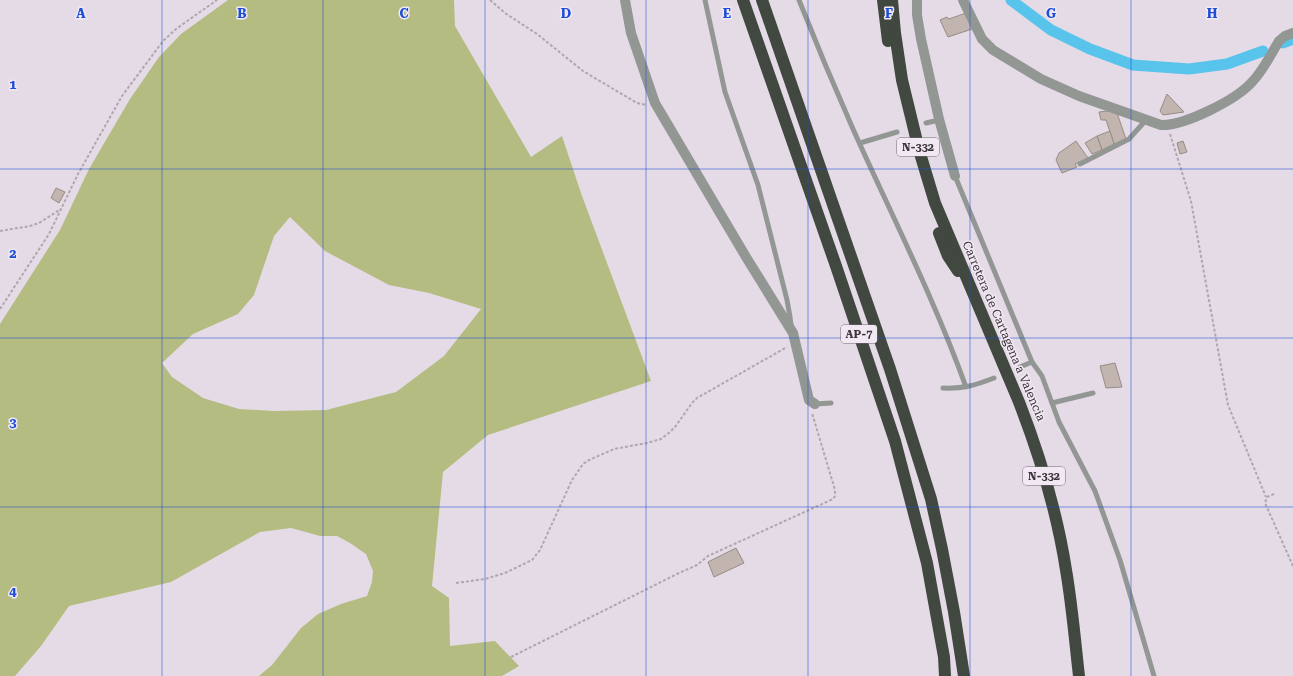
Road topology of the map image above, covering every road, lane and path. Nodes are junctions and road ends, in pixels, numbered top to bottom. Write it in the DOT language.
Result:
graph roads {
  1 [pos="217,0"];
  2 [pos="490,0"];
  3 [pos="625,0"];
  4 [pos="704,0"];
  5 [pos="743,0"];
  6 [pos="762,0"];
  7 [pos="799,0"];
  8 [pos="884,0"];
  9 [pos="892,0"];
  10 [pos="917,0"];
  11 [pos="963,0"];
  12 [pos="1293,33"];
  13 [pos="655,103"];
  14 [pos="939,120"];
  15 [pos="1146,120"];
  16 [pos="926,123"];
  17 [pos="1170,125"];
  18 [pos="897,132"];
  19 [pos="860,143"];
  20 [pos="1080,164"];
  21 [pos="955,176"];
  22 [pos="62,208"];
  23 [pos="0,231"];
  24 [pos="970,287"];
  25 [pos="0,309"];
  26 [pos="791,330"];
  27 [pos="795,343"];
  28 [pos="1032,362"];
  29 [pos="1020,367"];
  30 [pos="994,378"];
  31 [pos="966,387"];
  32 [pos="943,388"];
  33 [pos="1093,392"];
  34 [pos="831,403"];
  35 [pos="1052,403"];
  36 [pos="815,404"];
  37 [pos="1274,494"];
  38 [pos="1266,497"];
  39 [pos="1293,566"];
  40 [pos="456,583"];
  41 [pos="511,658"];
  42 [pos="945,676"];
  43 [pos="964,676"];
  44 [pos="1079,676"];
  45 [pos="1154,676"];
  1 -- 22 [label="path"];
  2 -- 13 [label="path"];
  3 -- 13 [label="street"];
  4 -- 26 [label="lane"];
  5 -- 42 [label="highway, AP-7"];
  6 -- 43 [label="highway, AP-7"];
  7 -- 19 [label="lane"];
  8 -- 24 [label="highway"];
  9 -- 24 [label="highway, Carretera de Cartagena a Valencia / N-332"];
  10 -- 14 [label="street"];
  11 -- 15 [label="street"];
  12 -- 17 [label="street"];
  13 -- 26 [label="street"];
  14 -- 16 [label="lane"];
  14 -- 21 [label="street"];
  15 -- 17 [label="street"];
  15 -- 20 [label="lane"];
  17 -- 38 [label="path"];
  18 -- 19 [label="lane"];
  19 -- 31 [label="lane"];
  21 -- 28 [label="lane"];
  22 -- 23 [label="path"];
  22 -- 25 [label="path"];
  24 -- 44 [label="highway, Carretera de Cartagena a Valencia / N-332"];
  26 -- 27 [label="street"];
  27 -- 36 [label="street"];
  27 -- 40 [label="path"];
  28 -- 29 [label="lane"];
  28 -- 35 [label="lane"];
  30 -- 31 [label="lane"];
  31 -- 32 [label="lane"];
  33 -- 35 [label="lane"];
  34 -- 36 [label="lane"];
  35 -- 45 [label="lane"];
  36 -- 41 [label="path"];
  37 -- 39 [label="path"];
}
